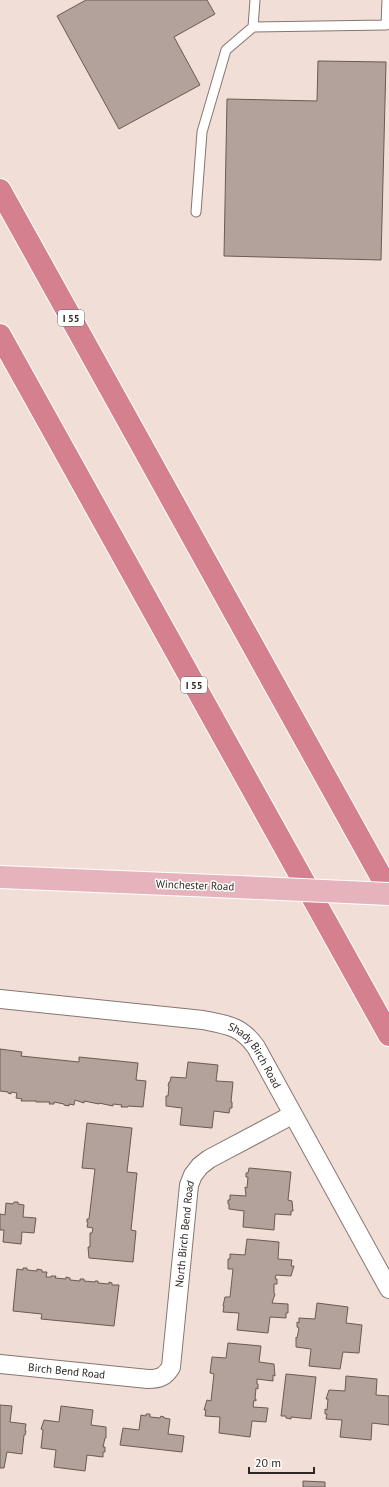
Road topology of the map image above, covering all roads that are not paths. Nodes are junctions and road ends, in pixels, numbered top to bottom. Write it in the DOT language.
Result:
graph roads {
  1 [pos="255,0"];
  2 [pos="387,0"];
  3 [pos="253,27"];
  4 [pos="0,190"];
  5 [pos="196,212"];
  6 [pos="0,335"];
  7 [pos="0,877"];
  8 [pos="389,892"];
  9 [pos="0,999"];
  10 [pos="389,1035"];
  11 [pos="292,1115"];
  12 [pos="389,1289"];
  13 [pos="0,1364"];
  14 [pos="133,1378"];
  1 -- 3 [label="lane"];
  2 -- 3 [label="lane"];
  3 -- 5 [label="lane"];
  4 -- 8 [label="highway, I 55"];
  6 -- 10 [label="highway, I 55"];
  7 -- 8 [label="main road, Winchester Road, bridge"];
  9 -- 11 [label="street, Shady Birch Road"];
  11 -- 12 [label="street, Shady Birch Road"];
  11 -- 14 [label="street, North Birch Bend Road"];
  13 -- 14 [label="street, Birch Bend Road"];
}
